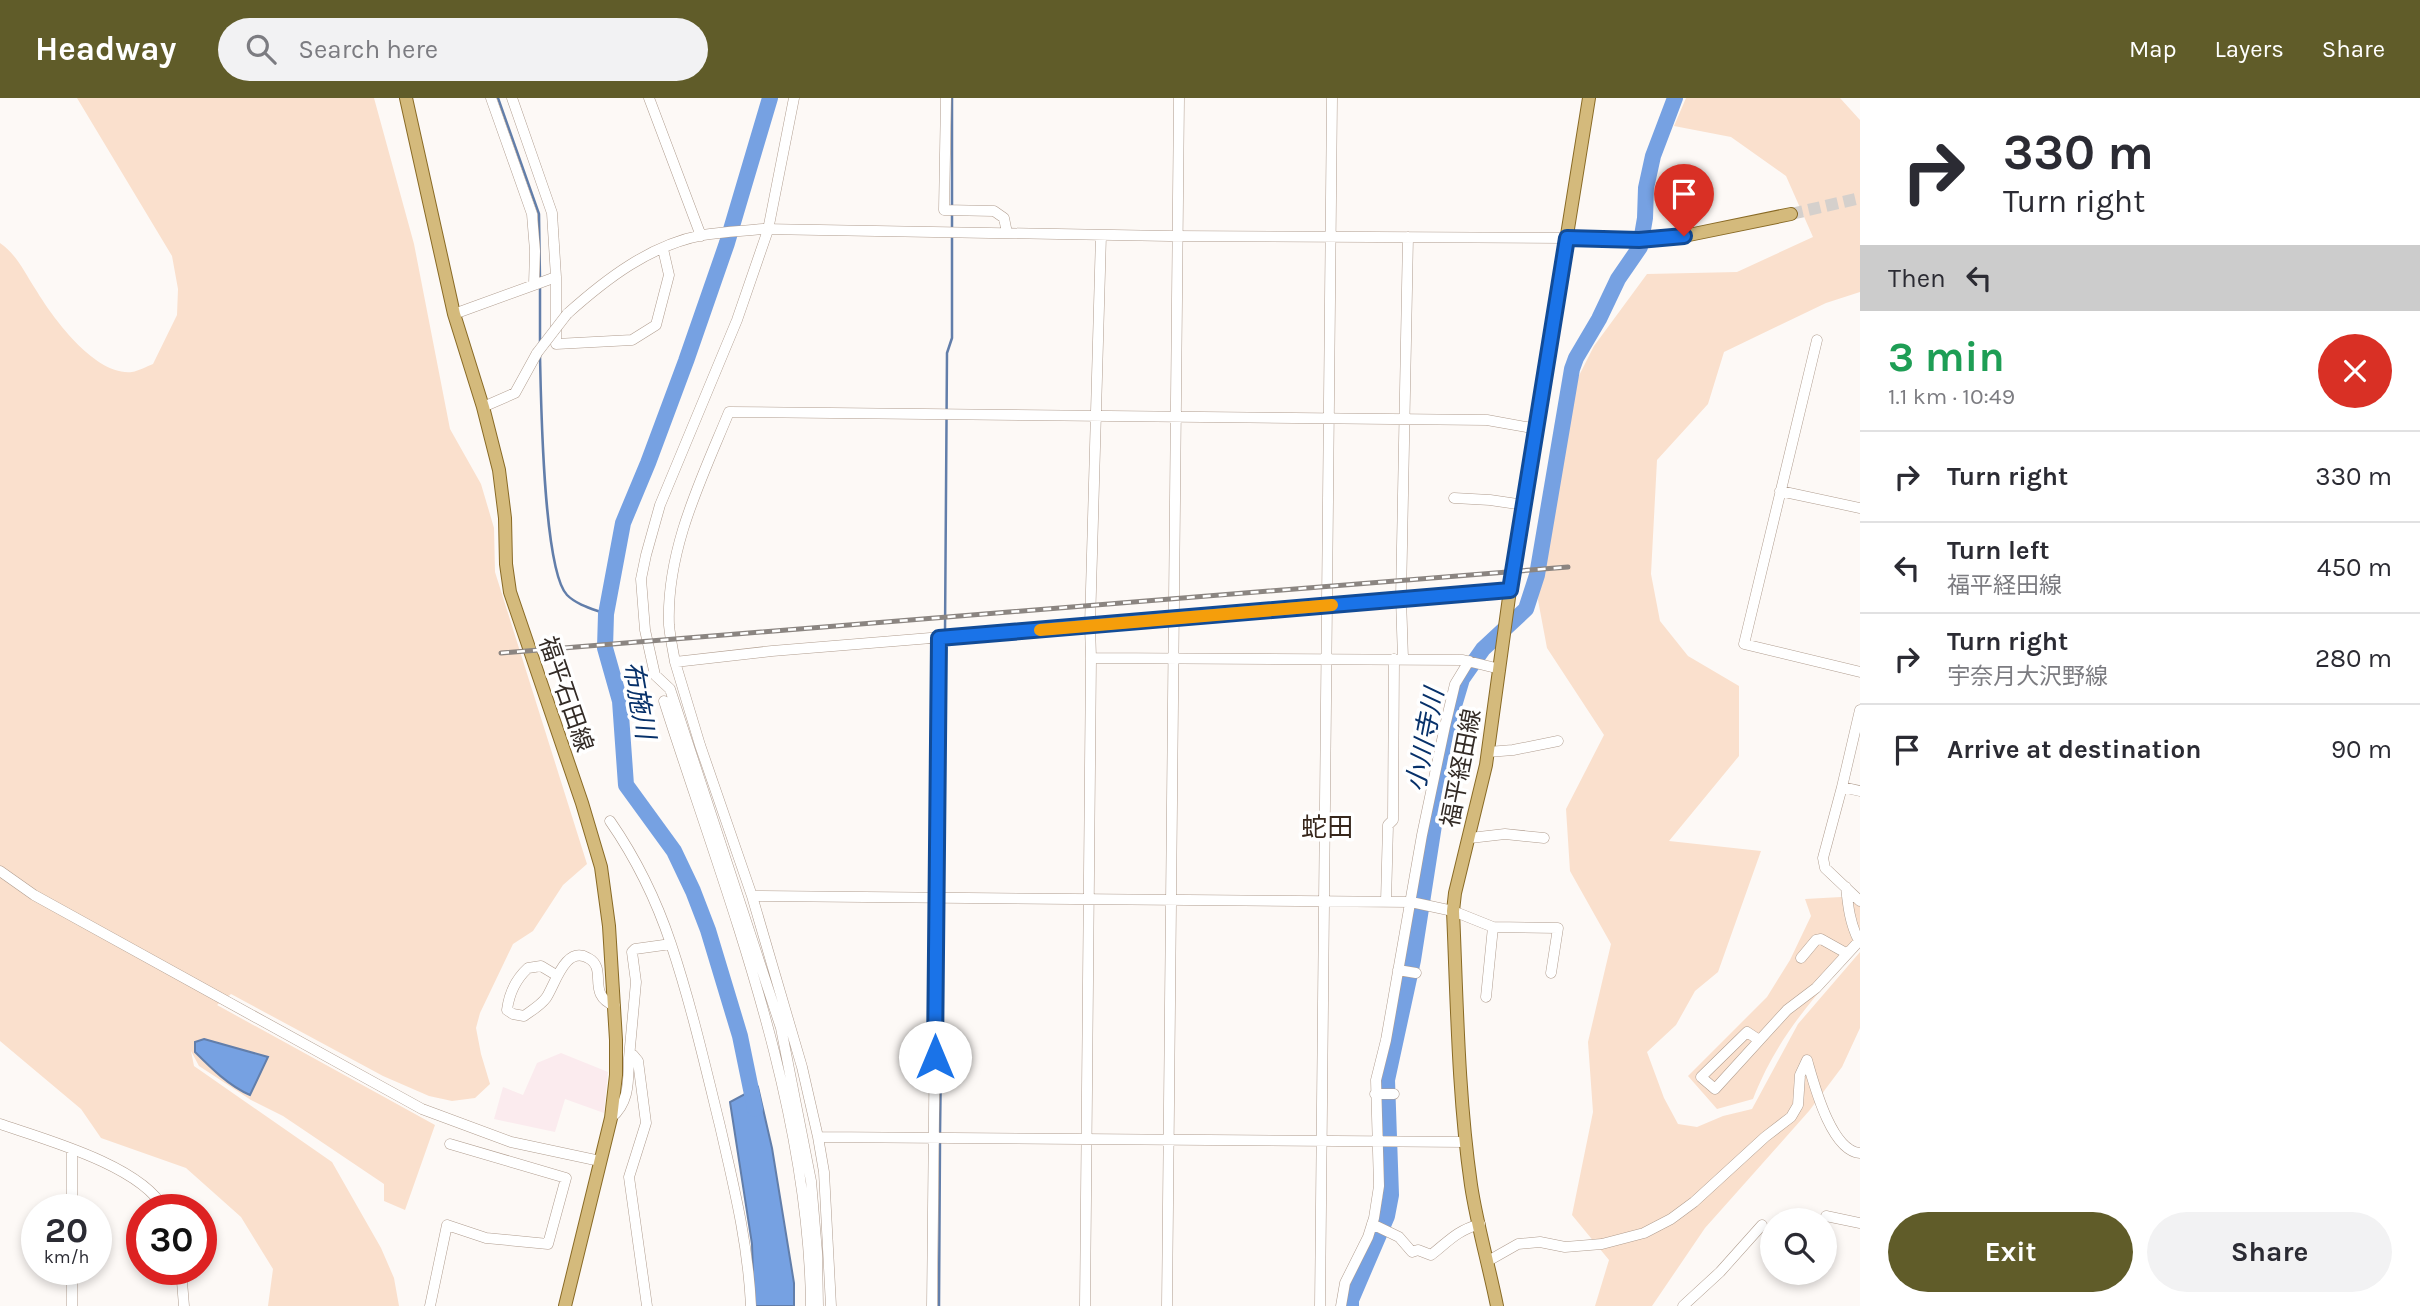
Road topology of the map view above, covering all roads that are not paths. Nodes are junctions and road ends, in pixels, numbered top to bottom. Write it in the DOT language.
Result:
graph roads {
  1 [pos="406,98"];
  2 [pos="491,98"];
  3 [pos="512,98"];
  4 [pos="649,98"];
  5 [pos="794,98"];
  6 [pos="946,98"];
  7 [pos="1179,98"];
  8 [pos="1332,98"];
  9 [pos="1589,98"];
  10 [pos="1791,214"];
  11 [pos="766,230"];
  12 [pos="1007,233"];
  13 [pos="1101,235"];
  14 [pos="701,236"];
  15 [pos="1177,236"];
  16 [pos="1331,237"];
  17 [pos="1408,237"];
  18 [pos="1567,238"];
  19 [pos="663,249"];
  20 [pos="556,277"];
  21 [pos="534,284"];
  22 [pos="454,314"];
  23 [pos="1817,340"];
  24 [pos="483,407"];
  25 [pos="1095,416"];
  26 [pos="1176,416"];
  27 [pos="1328,418"];
  28 [pos="1404,419"];
  29 [pos="1537,429"];
  30 [pos="1780,491"];
  31 [pos="1454,498"];
  32 [pos="1524,505"];
  33 [pos="1860,508"];
  34 [pos="1510,590"];
  35 [pos="1401,598"];
  36 [pos="1327,606"];
  37 [pos="1174,617"];
  38 [pos="1090,625"];
  39 [pos="939,638"];
  40 [pos="1173,656"];
  41 [pos="1091,658"];
  42 [pos="1326,659"];
  43 [pos="1398,659"];
  44 [pos="1469,661"];
  45 [pos="675,662"];
  46 [pos="1500,664"];
  47 [pos="1860,672"];
  48 [pos="664,701"];
  49 [pos="1860,710"];
  50 [pos="1558,741"];
  51 [pos="1488,752"];
  52 [pos="1842,787"];
  53 [pos="1860,791"];
  54 [pos="610,821"];
  55 [pos="1470,838"];
  56 [pos="1544,838"];
  57 [pos="0,872"];
  58 [pos="1846,887"];
  59 [pos="752,896"];
  60 [pos="936,897"];
  61 [pos="1089,898"];
  62 [pos="1169,899"];
  63 [pos="1860,901"];
  64 [pos="1324,902"];
  65 [pos="1386,902"];
  66 [pos="1411,902"];
  67 [pos="1453,911"];
  68 [pos="1493,927"];
  69 [pos="1860,940"];
  70 [pos="671,944"];
  71 [pos="1846,953"];
  72 [pos="1801,958"];
  73 [pos="1398,970"];
  74 [pos="1416,973"];
  75 [pos="1551,973"];
  76 [pos="556,975"];
  77 [pos="1486,997"];
  78 [pos="615,1006"];
  79 [pos="1759,1040"];
  80 [pos="629,1058"];
  81 [pos="1375,1094"];
  82 [pos="1394,1094"];
  83 [pos="611,1118"];
  84 [pos="0,1124"];
  85 [pos="934,1136"];
  86 [pos="818,1137"];
  87 [pos="1086,1138"];
  88 [pos="1168,1139"];
  89 [pos="1322,1141"];
  90 [pos="1380,1141"];
  91 [pos="1466,1142"];
  92 [pos="450,1144"];
  93 [pos="72,1149"];
  94 [pos="1860,1153"];
  95 [pos="600,1161"];
  96 [pos="72,1194"];
  97 [pos="151,1194"];
  98 [pos="1837,1218"];
  99 [pos="1860,1223"];
  100 [pos="1372,1224"];
  101 [pos="1480,1224"];
  102 [pos="1760,1227"];
  103 [pos="1488,1261"];
  104 [pos="72,1285"];
  105 [pos="182,1285"];
  106 [pos="72,1306"];
  107 [pos="184,1306"];
  108 [pos="430,1306"];
  109 [pos="565,1306"];
  110 [pos="647,1306"];
  111 [pos="751,1306"];
  112 [pos="811,1306"];
  113 [pos="818,1306"];
  114 [pos="831,1306"];
  115 [pos="932,1306"];
  116 [pos="1085,1306"];
  117 [pos="1167,1306"];
  118 [pos="1320,1306"];
  119 [pos="1341,1306"];
  120 [pos="1497,1306"];
  121 [pos="1683,1306"];
  1 -- 22 [label="main road, 福平石田線"];
  2 -- 21 [label="street"];
  3 -- 20 [label="street"];
  4 -- 14 [label="street"];
  5 -- 11 [label="street"];
  6 -- 12 [label="street"];
  7 -- 15 [label="street"];
  8 -- 16 [label="street"];
  9 -- 18 [label="main road, 福平経田線"];
  10 -- 18 [label="main road"];
  11 -- 12 [label="street"];
  11 -- 14 [label="street"];
  11 -- 113 [label="street"];
  12 -- 13 [label="street"];
  13 -- 15 [label="street"];
  13 -- 25 [label="street"];
  14 -- 19 [label="street"];
  15 -- 16 [label="street"];
  15 -- 26 [label="street"];
  16 -- 17 [label="street"];
  16 -- 27 [label="street"];
  17 -- 18 [label="street"];
  17 -- 28 [label="street"];
  18 -- 29 [label="main road, 福平経田線"];
  19 -- 20 [label="street"];
  19 -- 24 [label="street, bridge"];
  20 -- 21 [label="street"];
  21 -- 22 [label="street"];
  22 -- 24 [label="main road, 福平石田線"];
  23 -- 30 [label="street"];
  24 -- 78 [label="main road, 福平石田線"];
  25 -- 26 [label="street"];
  25 -- 38 [label="street"];
  25 -- 45 [label="street"];
  26 -- 27 [label="street"];
  26 -- 37 [label="street"];
  27 -- 28 [label="street"];
  27 -- 36 [label="street"];
  28 -- 29 [label="street"];
  28 -- 35 [label="street"];
  29 -- 32 [label="main road, 福平経田線"];
  30 -- 33 [label="street"];
  30 -- 47 [label="street"];
  31 -- 32 [label="street"];
  32 -- 34 [label="main road, 福平経田線"];
  34 -- 35 [label="street"];
  34 -- 46 [label="main road, 福平経田線"];
  35 -- 36 [label="street"];
  35 -- 43 [label="street"];
  36 -- 37 [label="street"];
  36 -- 42 [label="street"];
  37 -- 38 [label="street"];
  37 -- 40 [label="street"];
  38 -- 39 [label="street"];
  38 -- 41 [label="street"];
  39 -- 45 [label="street"];
  39 -- 60 [label="street"];
  40 -- 41 [label="street"];
  40 -- 42 [label="street"];
  40 -- 62 [label="street"];
  41 -- 61 [label="street"];
  42 -- 43 [label="street"];
  42 -- 64 [label="street"];
  43 -- 44 [label="street"];
  43 -- 65 [label="street"];
  44 -- 46 [label="street"];
  44 -- 66 [label="street"];
  45 -- 59 [label="street"];
  46 -- 51 [label="main road, 福平経田線"];
  48 -- 112 [label="street"];
  49 -- 52 [label="street"];
  50 -- 51 [label="street"];
  51 -- 55 [label="main road, 福平経田線"];
  52 -- 53 [label="street"];
  52 -- 58 [label="street"];
  54 -- 70 [label="street"];
  55 -- 56 [label="street"];
  55 -- 67 [label="main road, 福平経田線"];
  57 -- 95 [label="street"];
  58 -- 63 [label="street"];
  58 -- 69 [label="street"];
  59 -- 60 [label="street"];
  59 -- 86 [label="street"];
  60 -- 61 [label="street"];
  60 -- 85 [label="street"];
  61 -- 62 [label="street"];
  61 -- 87 [label="street"];
  62 -- 64 [label="street"];
  62 -- 88 [label="street"];
  64 -- 65 [label="street"];
  64 -- 89 [label="street"];
  65 -- 66 [label="street"];
  66 -- 67 [label="street"];
  66 -- 73 [label="street"];
  67 -- 68 [label="street"];
  67 -- 91 [label="main road, 福平経田線"];
  68 -- 75 [label="street"];
  68 -- 77 [label="street"];
  69 -- 71 [label="street"];
  70 -- 80 [label="street"];
  70 -- 111 [label="street"];
  71 -- 72 [label="street"];
  71 -- 79 [label="street"];
  73 -- 74 [label="street"];
  73 -- 81 [label="street"];
  76 -- 76 [label="street"];
  76 -- 78 [label="street"];
  78 -- 83 [label="main road, 福平石田線"];
  79 -- 79 [label="street"];
  80 -- 83 [label="street"];
  80 -- 110 [label="street"];
  81 -- 82 [label="street"];
  81 -- 90 [label="street"];
  83 -- 95 [label="main road, 福平石田線"];
  84 -- 93 [label="street"];
  85 -- 86 [label="street"];
  85 -- 87 [label="street"];
  85 -- 115 [label="street"];
  86 -- 114 [label="street"];
  87 -- 88 [label="street"];
  87 -- 116 [label="street"];
  88 -- 89 [label="street"];
  88 -- 117 [label="street"];
  89 -- 90 [label="street"];
  89 -- 118 [label="street"];
  90 -- 91 [label="street"];
  90 -- 100 [label="street"];
  91 -- 101 [label="main road, 福平経田線"];
  92 -- 108 [label="street"];
  93 -- 96 [label="street"];
  93 -- 97 [label="street"];
  94 -- 103 [label="street"];
  95 -- 109 [label="main road, 福平石田線"];
  98 -- 99 [label="street"];
  100 -- 101 [label="street"];
  100 -- 119 [label="street"];
  101 -- 103 [label="main road, 福平経田線"];
  102 -- 121 [label="street"];
  103 -- 120 [label="main road, 福平経田線"];
  104 -- 106 [label="street"];
  105 -- 107 [label="street"];
}
